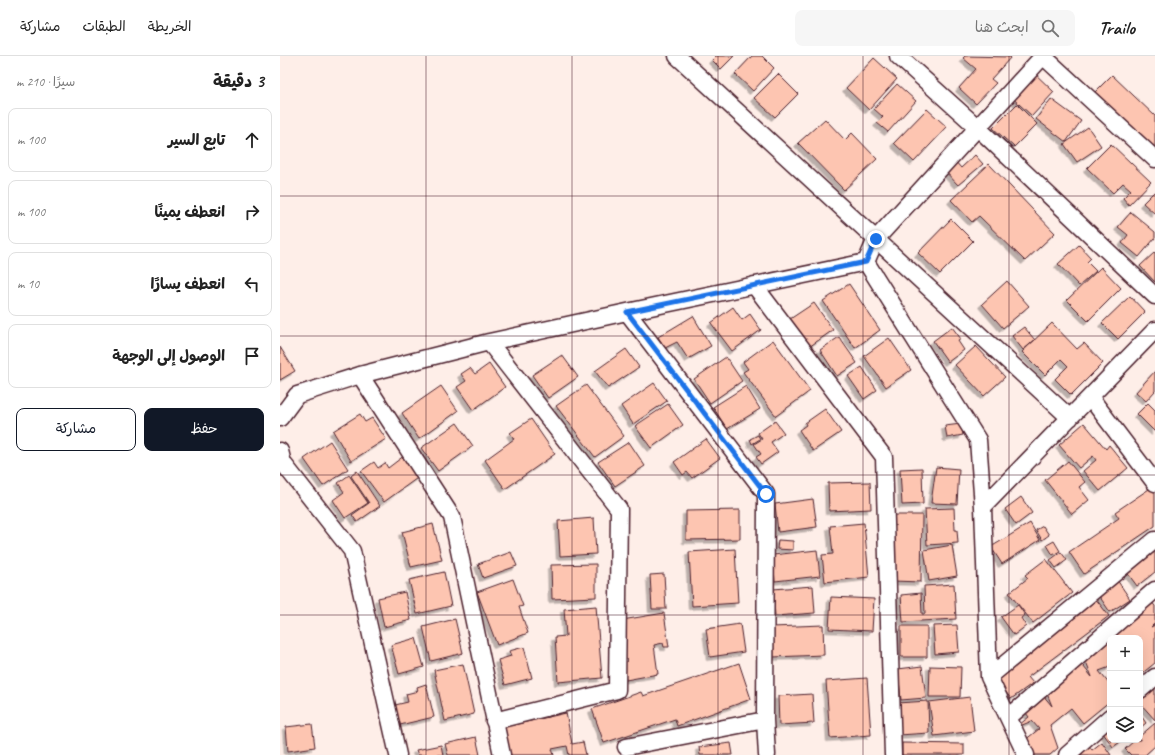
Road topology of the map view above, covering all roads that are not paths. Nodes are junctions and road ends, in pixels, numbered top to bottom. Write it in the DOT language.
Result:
graph roads {
  1 [pos="677,56"];
  2 [pos="898,56"];
  3 [pos="1043,56"];
  4 [pos="978,128"];
  5 [pos="1155,159"];
  6 [pos="876,239"];
  7 [pos="866,262"];
  8 [pos="754,285"];
  9 [pos="1155,296"];
  10 [pos="627,312"];
  11 [pos="1155,330"];
  12 [pos="489,342"];
  13 [pos="360,375"];
  14 [pos="1090,397"];
  15 [pos="280,418"];
  16 [pos="1070,418"];
  17 [pos="280,451"];
  18 [pos="1155,483"];
  19 [pos="983,507"];
  20 [pos="1155,540"];
  21 [pos="1155,590"];
  22 [pos="989,677"];
  23 [pos="1155,677"];
  24 [pos="1143,687"];
  25 [pos="1009,717"];
  26 [pos="764,720"];
  27 [pos="1107,720"];
  28 [pos="494,721"];
  29 [pos="626,747"];
  30 [pos="398,755"];
  31 [pos="502,755"];
  32 [pos="767,755"];
  33 [pos="893,755"];
  34 [pos="1026,755"];
  35 [pos="1067,755"];
  1 -- 6 [label="street"];
  2 -- 4 [label="street"];
  3 -- 4 [label="street"];
  3 -- 5 [label="street"];
  4 -- 6 [label="street"];
  4 -- 9 [label="street"];
  6 -- 7 [label="street"];
  6 -- 16 [label="street"];
  7 -- 8 [label="street"];
  7 -- 19 [label="street"];
  8 -- 10 [label="street"];
  8 -- 33 [label="street"];
  10 -- 12 [label="street"];
  10 -- 26 [label="street"];
  11 -- 14 [label="street"];
  12 -- 13 [label="street"];
  12 -- 28 [label="street"];
  13 -- 15 [label="street"];
  13 -- 28 [label="street"];
  14 -- 16 [label="street"];
  14 -- 18 [label="street"];
  16 -- 19 [label="street"];
  17 -- 30 [label="street"];
  19 -- 22 [label="street"];
  20 -- 22 [label="street"];
  21 -- 25 [label="street"];
  22 -- 25 [label="street"];
  23 -- 24 [label="street"];
  25 -- 34 [label="street"];
  26 -- 29 [label="street"];
  26 -- 32 [label="street"];
  27 -- 35 [label="street"];
  28 -- 31 [label="street"];
}
